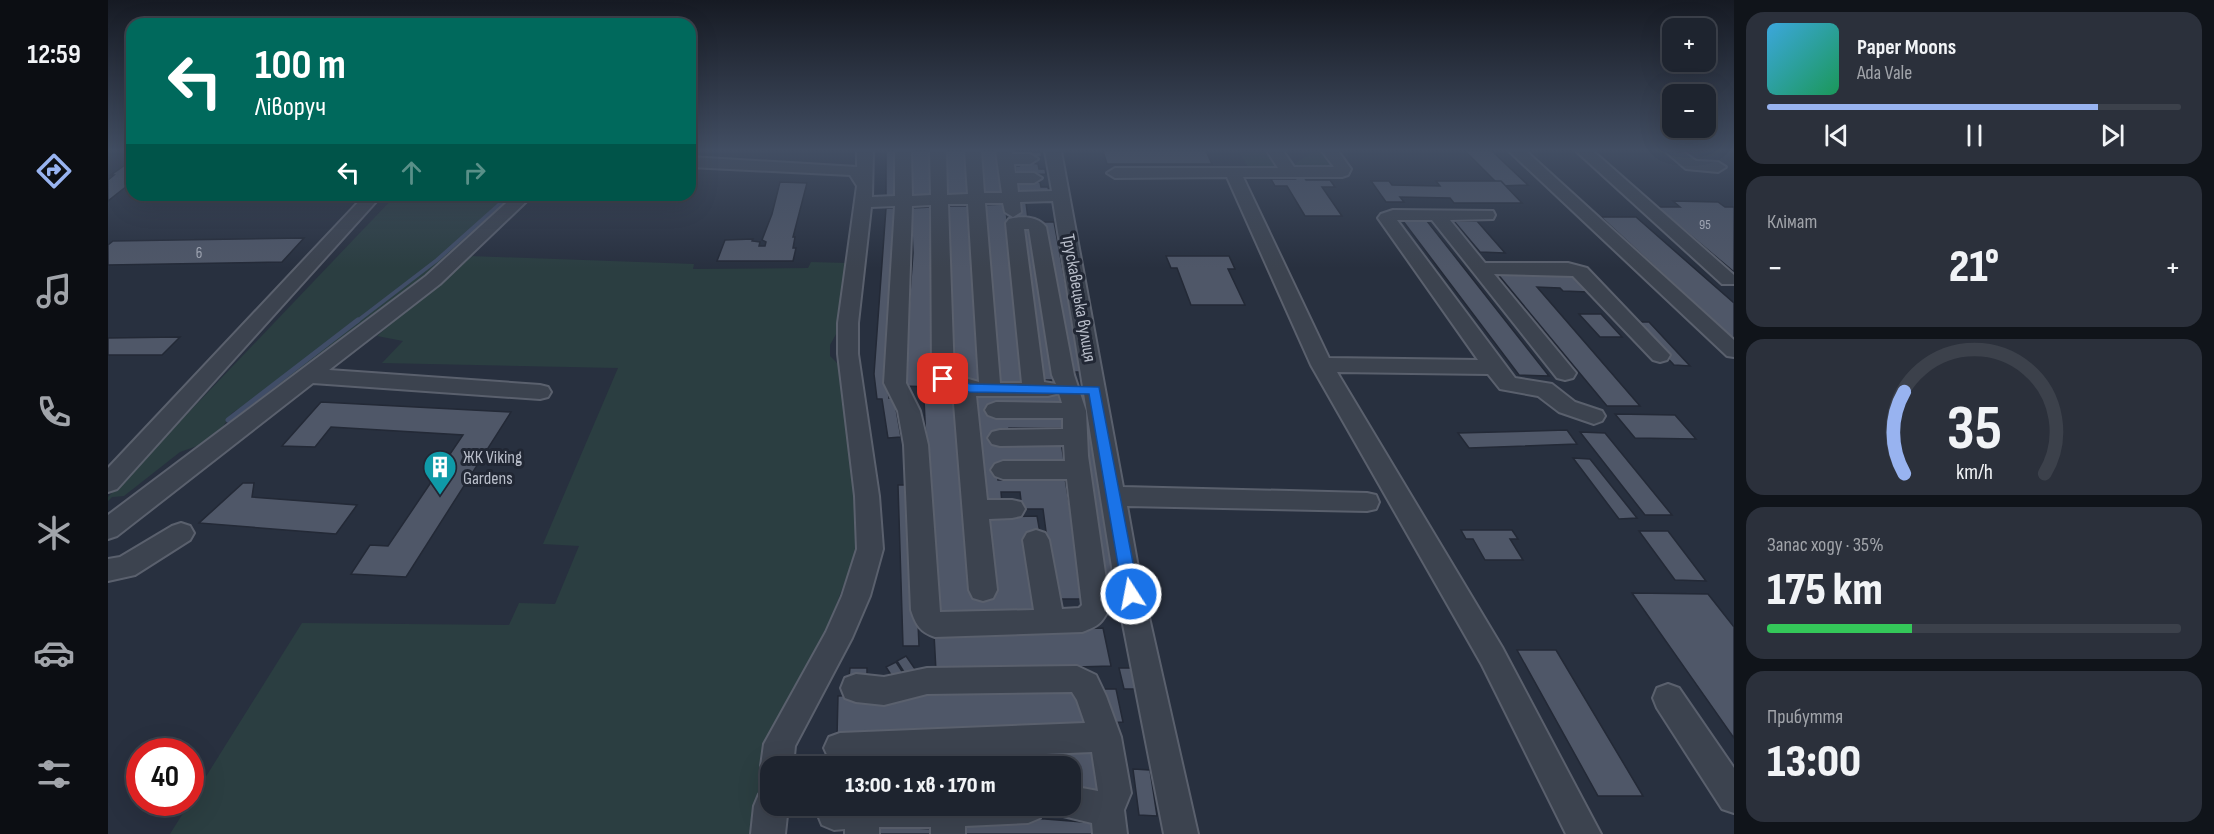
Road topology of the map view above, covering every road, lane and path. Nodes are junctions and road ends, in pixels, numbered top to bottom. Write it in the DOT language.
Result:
graph roads {
  1 [pos="863,190"];
  2 [pos="864,190"];
  3 [pos="903,190"];
  4 [pos="940,190"];
  5 [pos="976,190"];
  6 [pos="1010,190"];
  7 [pos="1060,190"];
  8 [pos="1241,190"];
  9 [pos="1559,190"];
  10 [pos="1628,190"];
  11 [pos="864,194"];
  12 [pos="1061,196"];
  13 [pos="1011,198"];
  14 [pos="977,199"];
  15 [pos="940,200"];
  16 [pos="368,201"];
  17 [pos="519,201"];
  18 [pos="903,201"];
  19 [pos="1437,215"];
  20 [pos="1487,216"];
  21 [pos="1015,223"];
  22 [pos="1480,268"];
  23 [pos="1729,280"];
  24 [pos="1734,351"];
  25 [pos="1660,355"];
  26 [pos="1322,366"];
  27 [pos="1494,367"];
  28 [pos="1565,373"];
  29 [pos="308,376"];
  30 [pos="964,387"];
  31 [pos="990,388"];
  32 [pos="1034,389"];
  33 [pos="1095,390"];
  34 [pos="540,392"];
  35 [pos="1072,400"];
  36 [pos="996,410"];
  37 [pos="1594,416"];
  38 [pos="1076,437"];
  39 [pos="1000,438"];
  40 [pos="1003,470"];
  41 [pos="1077,470"];
  42 [pos="108,483"];
  43 [pos="1113,496"];
  44 [pos="1366,502"];
  45 [pos="1012,509"];
  46 [pos="976,510"];
  47 [pos="108,529"];
  48 [pos="181,533"];
  49 [pos="1036,540"];
  50 [pos="108,570"];
  51 [pos="984,590"];
  52 [pos="1050,622"];
  53 [pos="856,688"];
  54 [pos="1668,698"];
  55 [pos="1105,737"];
  56 [pos="840,748"];
  57 [pos="778,756"];
  58 [pos="1734,797"];
  59 [pos="1081,808"];
  60 [pos="770,816"];
  61 [pos="978,816"];
  62 [pos="853,819"];
  63 [pos="1108,821"];
  64 [pos="948,822"];
  65 [pos="768,834"];
  66 [pos="1181,834"];
  67 [pos="1584,834"];
  1 -- 11 [label="street"];
  2 -- 11 [label="street"];
  3 -- 18 [label="street"];
  4 -- 15 [label="street"];
  5 -- 14 [label="street"];
  6 -- 13 [label="street"];
  7 -- 12 [label="street, Трускавецька вулиця"];
  8 -- 26 [label="street"];
  9 -- 24 [label="street"];
  10 -- 23 [label="street"];
  11 -- 18 [label="street"];
  11 -- 57 [label="street"];
  12 -- 13 [label="street"];
  12 -- 33 [label="street, Трускавецька вулиця"];
  13 -- 14 [label="street"];
  13 -- 21 [label="street"];
  14 -- 15 [label="street"];
  14 -- 31 [label="street"];
  15 -- 18 [label="street"];
  15 -- 30 [label="street"];
  16 -- 42 [label="street"];
  17 -- 29 [label="street"];
  18 -- 52 [label="street"];
  19 -- 20 [label="street"];
  19 -- 22 [label="street"];
  19 -- 27 [label="street"];
  21 -- 32 [label="street"];
  21 -- 35 [label="street"];
  22 -- 25 [label="street"];
  22 -- 28 [label="street"];
  26 -- 27 [label="street"];
  26 -- 67 [label="street"];
  27 -- 37 [label="street"];
  29 -- 34 [label="street"];
  29 -- 47 [label="street"];
  30 -- 31 [label="street"];
  30 -- 46 [label="street"];
  31 -- 32 [label="street"];
  32 -- 35 [label="street"];
  33 -- 35 [label="street"];
  33 -- 43 [label="street, Трускавецька вулиця"];
  35 -- 36 [label="street"];
  35 -- 38 [label="street"];
  38 -- 39 [label="street"];
  38 -- 41 [label="street"];
  40 -- 41 [label="street"];
  41 -- 52 [label="street"];
  43 -- 44 [label="street"];
  43 -- 66 [label="street, Трускавецька вулиця"];
  45 -- 46 [label="street"];
  46 -- 51 [label="street"];
  48 -- 50 [label="street"];
  49 -- 52 [label="street"];
  53 -- 55 [label="street"];
  54 -- 58 [label="street"];
  55 -- 56 [label="street"];
  55 -- 63 [label="street"];
  59 -- 63 [label="street"];
  60 -- 65 [label="street"];
  61 -- 64 [label="street"];
  62 -- 64 [label="street"];
}
